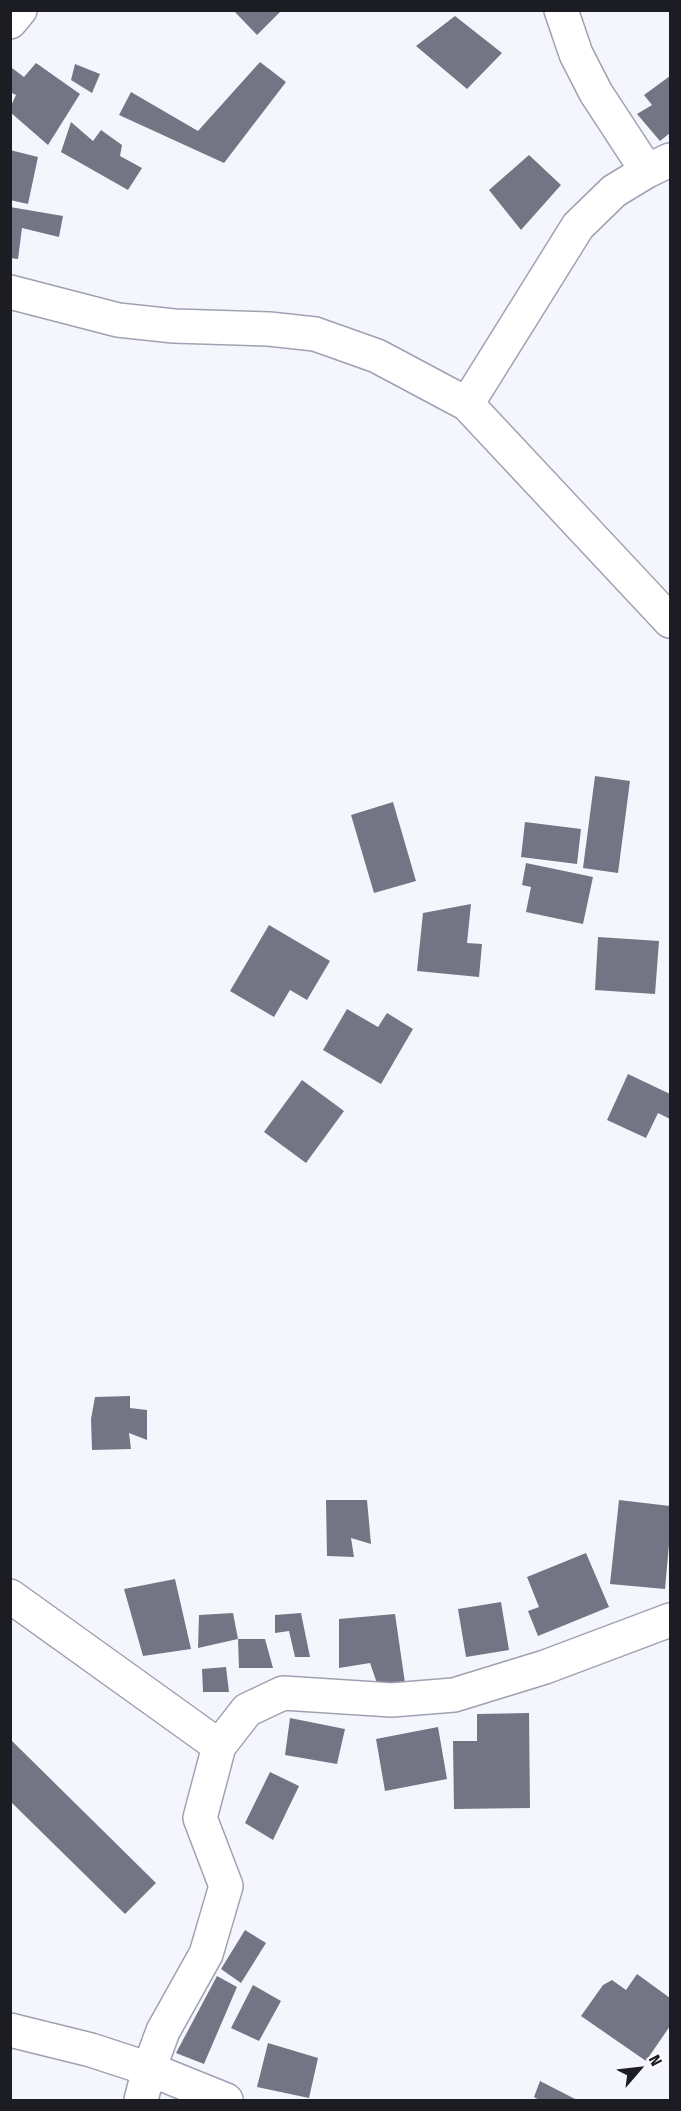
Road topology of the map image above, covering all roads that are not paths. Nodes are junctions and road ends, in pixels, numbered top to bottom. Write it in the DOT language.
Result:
graph roads {
  1 [pos="20,10"];
  2 [pos="561,10"];
  3 [pos="10,22"];
  4 [pos="659,166"];
  5 [pos="10,292"];
  6 [pos="466,404"];
  7 [pos="670,621"];
  8 [pos="10,1596"];
  9 [pos="670,1620"];
  10 [pos="219,1746"];
  11 [pos="10,2031"];
  12 [pos="149,2069"];
  13 [pos="141,2100"];
  14 [pos="226,2100"];
  1 -- 3 [label="street"];
  2 -- 4 [label="street"];
  4 -- 6 [label="street"];
  5 -- 6 [label="street"];
  6 -- 7 [label="street"];
  8 -- 10 [label="street"];
  9 -- 10 [label="street"];
  10 -- 12 [label="street"];
  11 -- 12 [label="street"];
  12 -- 13 [label="street"];
  12 -- 14 [label="street"];
}
